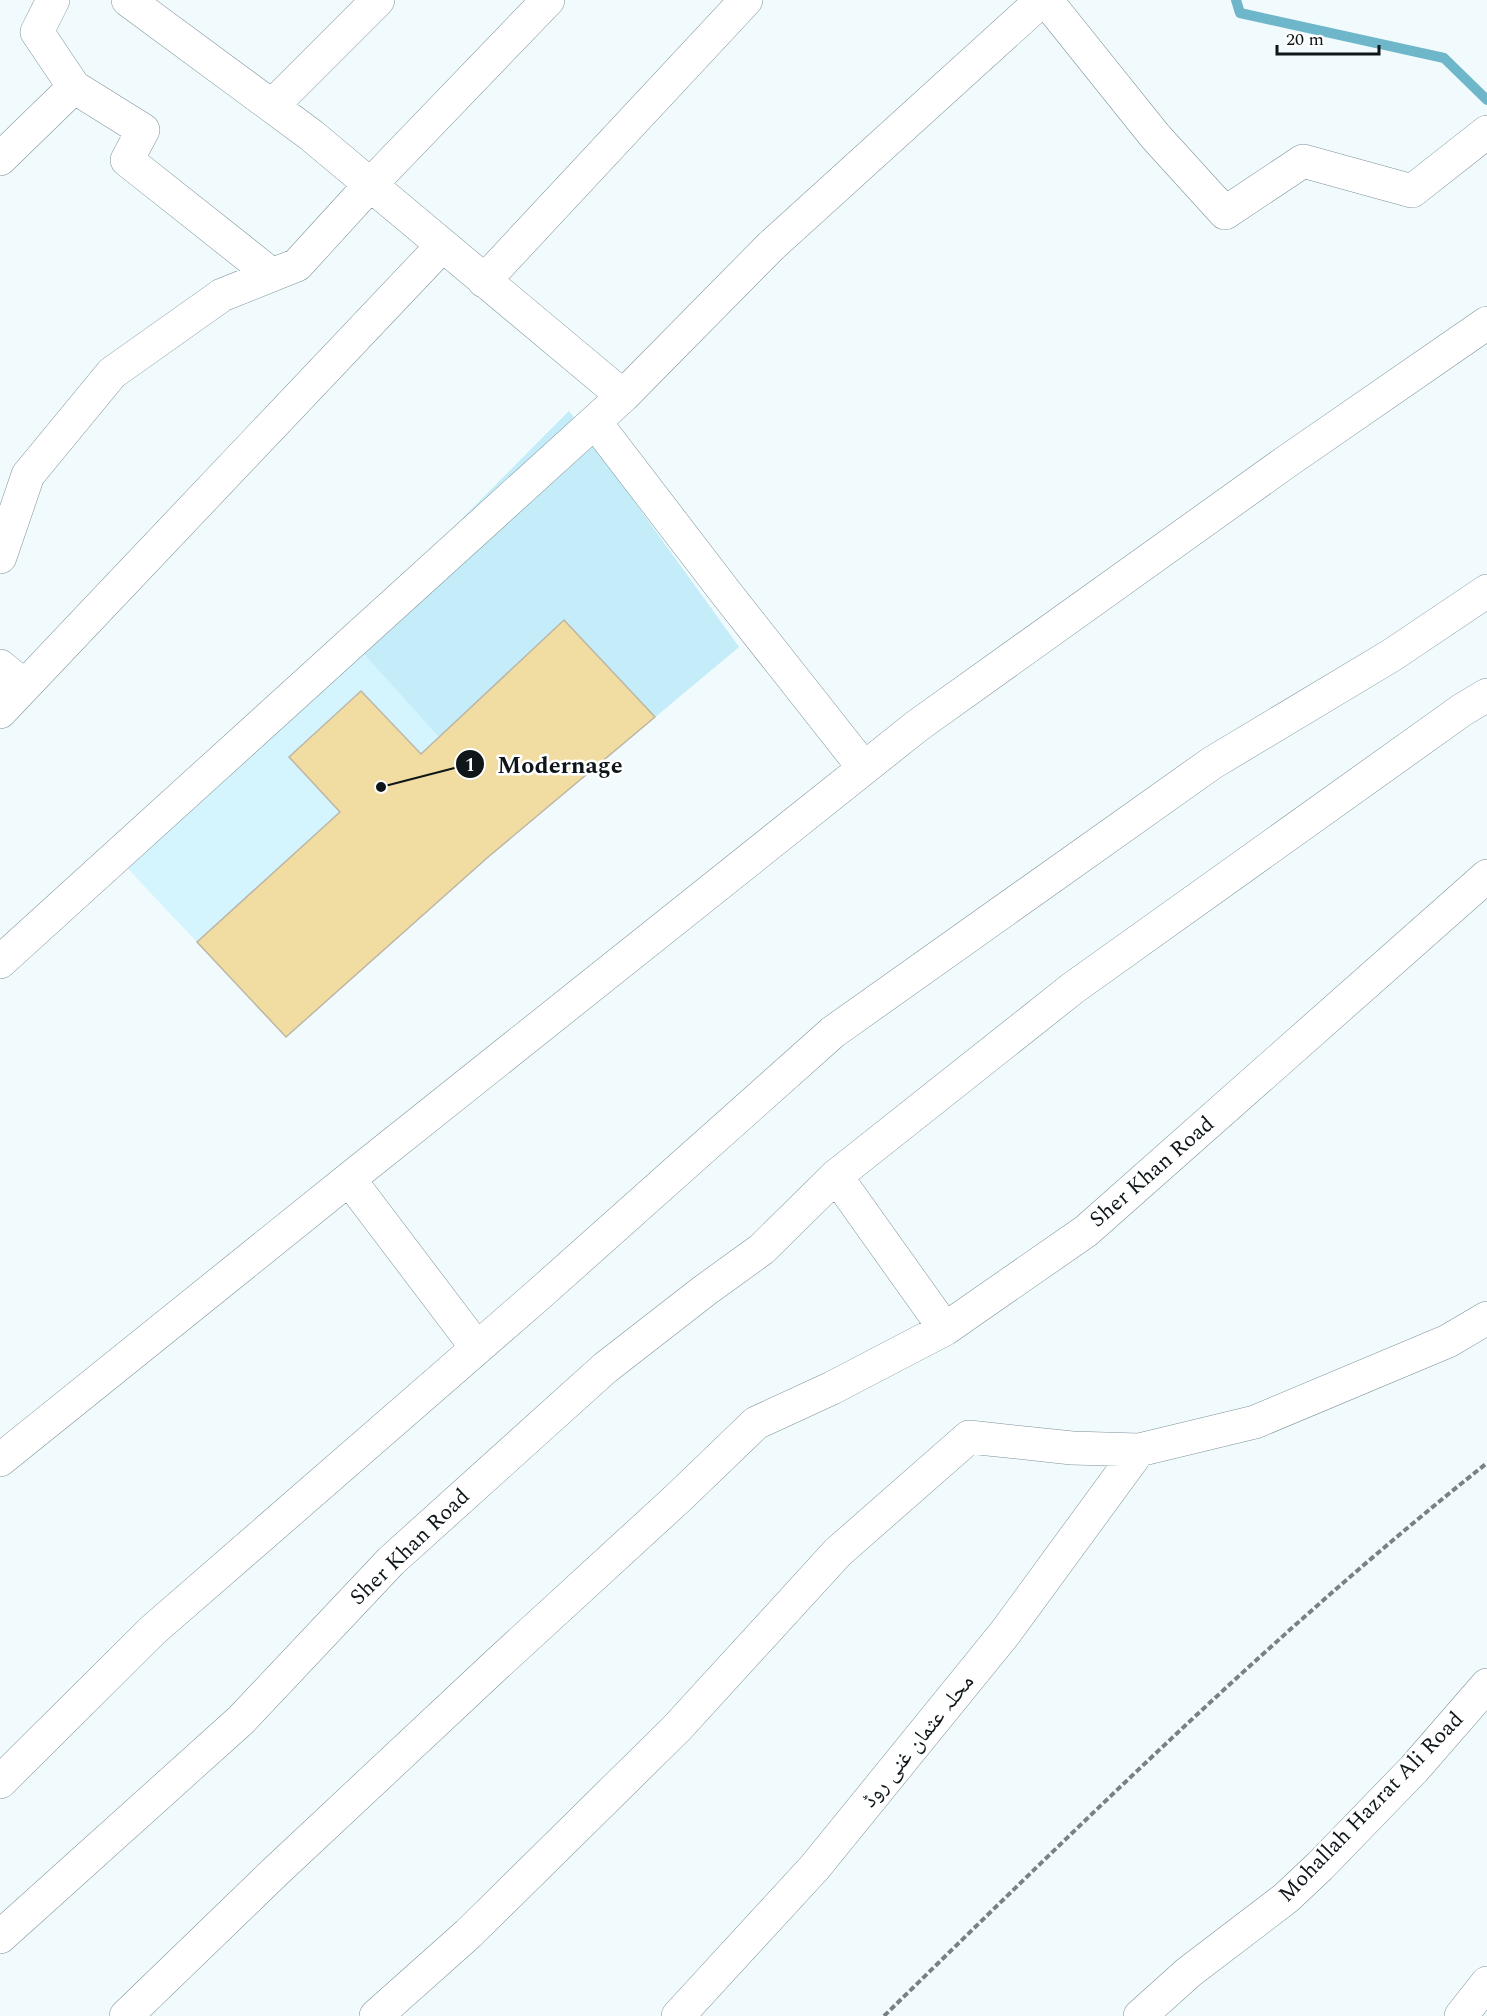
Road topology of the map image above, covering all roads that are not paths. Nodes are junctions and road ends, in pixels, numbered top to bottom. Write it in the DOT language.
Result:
graph roads {
  1 [pos="54,0"];
  2 [pos="128,0"];
  3 [pos="378,0"];
  4 [pos="548,0"];
  5 [pos="746,0"];
  6 [pos="1042,0"];
  7 [pos="1046,0"];
  8 [pos="74,87"];
  9 [pos="273,106"];
  10 [pos="1487,132"];
  11 [pos="0,159"];
  12 [pos="370,185"];
  13 [pos="442,246"];
  14 [pos="272,275"];
  15 [pos="484,281"];
  16 [pos="1487,323"];
  17 [pos="623,396"];
  18 [pos="595,422"];
  19 [pos="0,557"];
  20 [pos="1487,591"];
  21 [pos="12,676"];
  22 [pos="1487,695"];
  23 [pos="0,712"];
  24 [pos="864,768"];
  25 [pos="1487,876"];
  26 [pos="0,962"];
  27 [pos="836,1176"];
  28 [pos="349,1179"];
  29 [pos="1487,1318"];
  30 [pos="945,1329"];
  31 [pos="477,1348"];
  32 [pos="1139,1450"];
  33 [pos="0,1460"];
  34 [pos="1487,1685"];
  35 [pos="0,1782"];
  36 [pos="0,1937"];
  37 [pos="1487,1983"];
  38 [pos="126,2016"];
  39 [pos="375,2016"];
  40 [pos="678,2016"];
  41 [pos="1140,2016"];
  42 [pos="1461,2016"];
  1 -- 8 [label="street"];
  2 -- 9 [label="street"];
  3 -- 9 [label="street"];
  4 -- 12 [label="street"];
  5 -- 15 [label="street"];
  6 -- 17 [label="street"];
  7 -- 10 [label="street"];
  8 -- 11 [label="street"];
  8 -- 14 [label="street"];
  9 -- 12 [label="street"];
  12 -- 13 [label="street"];
  12 -- 14 [label="street"];
  13 -- 15 [label="street"];
  13 -- 21 [label="street"];
  14 -- 19 [label="street"];
  15 -- 17 [label="street"];
  16 -- 24 [label="street"];
  17 -- 18 [label="street"];
  18 -- 24 [label="street"];
  18 -- 26 [label="street"];
  20 -- 31 [label="street"];
  21 -- 23 [label="street"];
  22 -- 27 [label="street, Sher Khan Road"];
  24 -- 28 [label="street"];
  25 -- 30 [label="street, Sher Khan Road"];
  27 -- 30 [label="street"];
  27 -- 36 [label="street, Sher Khan Road"];
  28 -- 31 [label="street"];
  28 -- 33 [label="street"];
  29 -- 32 [label="street"];
  30 -- 38 [label="street, Sher Khan Road"];
  31 -- 35 [label="street"];
  32 -- 39 [label="street"];
  32 -- 40 [label="street, محلہ عثمان غنی روڈ"];
  34 -- 41 [label="street, Mohallah Hazrat Ali Road"];
  37 -- 42 [label="street"];
}
